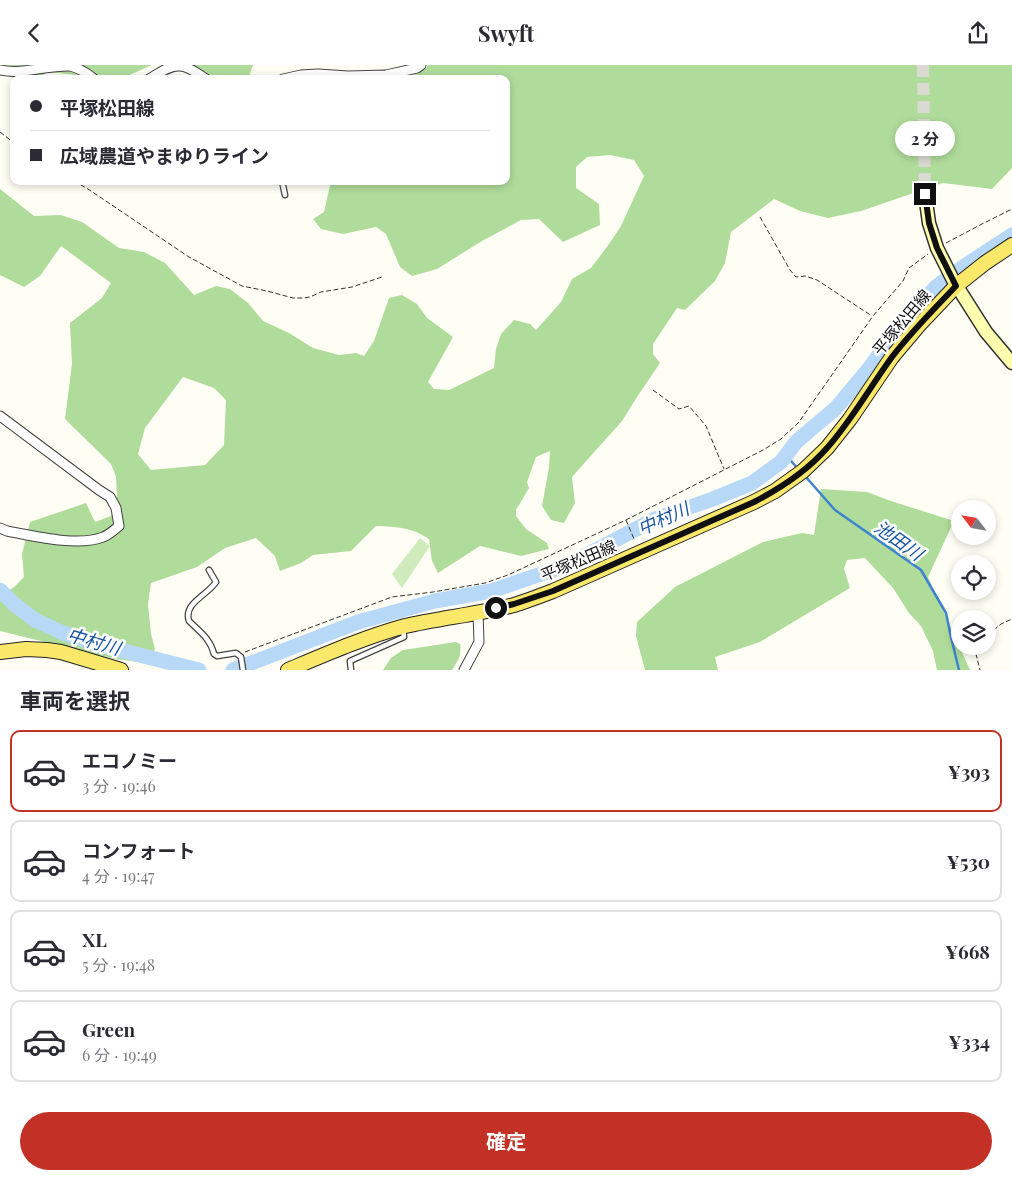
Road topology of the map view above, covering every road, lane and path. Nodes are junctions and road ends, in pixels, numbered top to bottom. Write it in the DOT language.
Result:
graph roads {
  1 [pos="421,65"];
  2 [pos="0,70"];
  3 [pos="88,75"];
  4 [pos="157,75"];
  5 [pos="199,75"];
  6 [pos="301,75"];
  7 [pos="333,75"];
  8 [pos="386,75"];
  9 [pos="0,132"];
  10 [pos="10,140"];
  11 [pos="81,185"];
  12 [pos="283,185"];
  13 [pos="925,194"];
  14 [pos="285,195"];
  15 [pos="1012,209"];
  16 [pos="760,217"];
  17 [pos="1012,245"];
  18 [pos="937,249"];
  19 [pos="382,277"];
  20 [pos="954,283"];
  21 [pos="873,316"];
  22 [pos="1012,363"];
  23 [pos="654,390"];
  24 [pos="0,416"];
  25 [pos="724,470"];
  26 [pos="626,520"];
  27 [pos="0,528"];
  28 [pos="634,539"];
  29 [pos="208,570"];
  30 [pos="478,612"];
  31 [pos="1012,619"];
  32 [pos="403,627"];
  33 [pos="996,628"];
  34 [pos="0,652"];
  35 [pos="976,655"];
  36 [pos="241,657"];
  37 [pos="121,670"];
  38 [pos="243,670"];
  39 [pos="288,670"];
  40 [pos="350,670"];
  41 [pos="464,670"];
  42 [pos="980,670"];
  1 -- 8 [label="street"];
  2 -- 3 [label="street"];
  4 -- 5 [label="street"];
  6 -- 7 [label="street"];
  9 -- 10 [label="path"];
  11 -- 19 [label="path"];
  12 -- 14 [label="lane"];
  13 -- 18 [label="street"];
  15 -- 18 [label="path"];
  16 -- 21 [label="path"];
  17 -- 20 [label="main road, 平塚松田線"];
  18 -- 20 [label="street"];
  18 -- 21 [label="path"];
  20 -- 22 [label="street"];
  20 -- 30 [label="main road, 平塚松田線"];
  21 -- 25 [label="path"];
  23 -- 25 [label="path"];
  24 -- 27 [label="street"];
  25 -- 26 [label="path"];
  26 -- 28 [label="path"];
  26 -- 36 [label="path"];
  29 -- 36 [label="lane"];
  30 -- 32 [label="main road, 平塚松田線"];
  30 -- 41 [label="street"];
  31 -- 33 [label="path"];
  32 -- 39 [label="main road, 平塚松田線"];
  32 -- 40 [label="lane"];
  34 -- 37 [label="main road"];
  35 -- 42 [label="path"];
  36 -- 38 [label="lane"];
}
